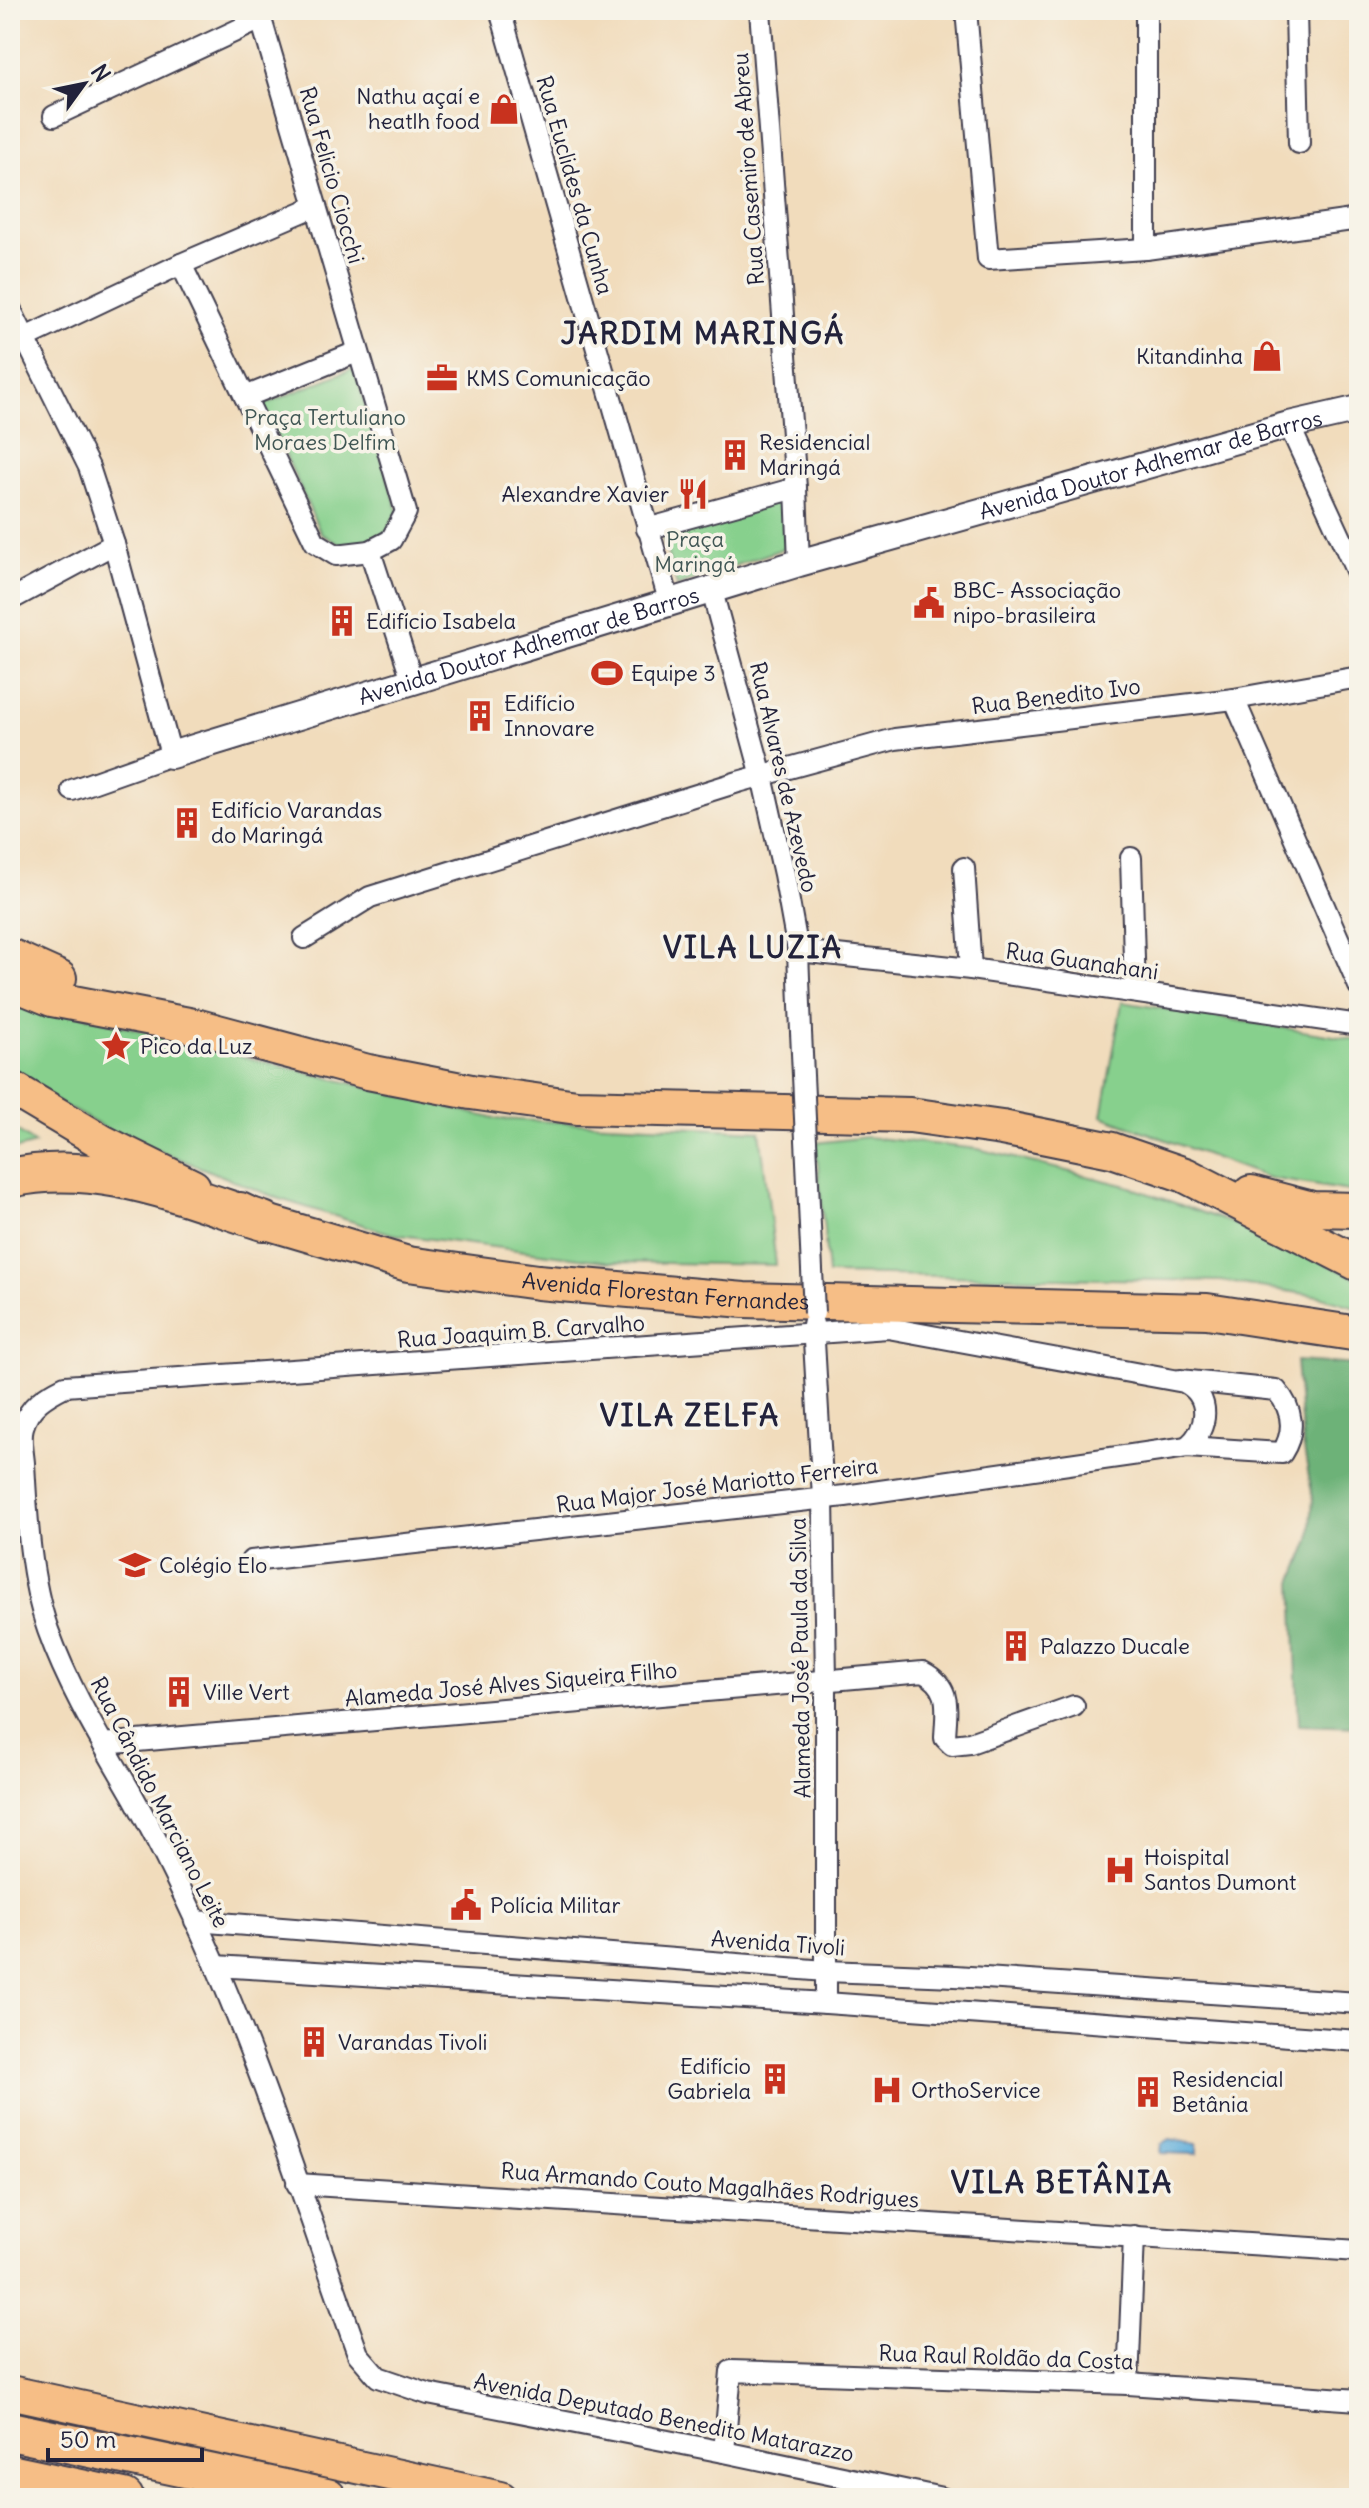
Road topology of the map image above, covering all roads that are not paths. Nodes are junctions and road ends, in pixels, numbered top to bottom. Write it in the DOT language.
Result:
graph roads {
  1 [pos="500,10"];
  2 [pos="760,10"];
  3 [pos="966,10"];
  4 [pos="1146,10"];
  5 [pos="1296,10"];
  6 [pos="54,116"];
  7 [pos="1299,143"];
  8 [pos="316,206"];
  9 [pos="1359,219"];
  10 [pos="1146,249"];
  11 [pos="181,264"];
  12 [pos="10,308"];
  13 [pos="25,338"];
  14 [pos="357,352"];
  15 [pos="245,397"];
  16 [pos="1359,409"];
  17 [pos="1289,425"];
  18 [pos="796,488"];
  19 [pos="647,529"];
  20 [pos="114,544"];
  21 [pos="370,551"];
  22 [pos="799,563"];
  23 [pos="1359,577"];
  24 [pos="712,591"];
  25 [pos="10,600"];
  26 [pos="670,604"];
  27 [pos="1359,677"];
  28 [pos="413,683"];
  29 [pos="1234,699"];
  30 [pos="171,755"];
  31 [pos="762,776"];
  32 [pos="72,790"];
  33 [pos="1131,858"];
  34 [pos="964,868"];
  35 [pos="304,938"];
  36 [pos="798,951"];
  37 [pos="10,956"];
  38 [pos="971,969"];
  39 [pos="10,982"];
  40 [pos="1359,986"];
  41 [pos="1135,992"];
  42 [pos="1359,1025"];
  43 [pos="199,1027"];
  44 [pos="10,1087"];
  45 [pos="1185,1175"];
  46 [pos="10,1178"];
  47 [pos="1359,1210"];
  48 [pos="263,1221"];
  49 [pos="1359,1264"];
  50 [pos="814,1313"];
  51 [pos="1359,1334"];
  52 [pos="813,1335"];
  53 [pos="1176,1380"];
  54 [pos="65,1386"];
  55 [pos="1187,1447"];
  56 [pos="823,1498"];
  57 [pos="251,1561"];
  58 [pos="826,1680"];
  59 [pos="1074,1706"];
  60 [pos="103,1744"];
  61 [pos="195,1921"];
  62 [pos="216,1966"];
  63 [pos="826,1971"];
  64 [pos="826,2003"];
  65 [pos="1359,2003"];
  66 [pos="1359,2041"];
  67 [pos="297,2184"];
  68 [pos="1134,2236"];
  69 [pos="1359,2251"];
  70 [pos="378,2377"];
  71 [pos="1128,2384"];
  72 [pos="10,2392"];
  73 [pos="1359,2400"];
  74 [pos="10,2431"];
  75 [pos="724,2452"];
  76 [pos="10,2474"];
  77 [pos="124,2498"];
  78 [pos="327,2498"];
  79 [pos="501,2498"];
  80 [pos="942,2498"];
  1 -- 19 [label="street, Rua Euclides da Cunha"];
  2 -- 18 [label="street, Rua Casemiro de Abreu"];
  3 -- 10 [label="street"];
  4 -- 10 [label="street"];
  5 -- 7 [label="street"];
  6 -- 8 [label="street, Rua Felicio Ciocchi"];
  8 -- 11 [label="street"];
  8 -- 14 [label="street, Rua Felicio Ciocchi"];
  9 -- 10 [label="street"];
  11 -- 13 [label="street"];
  11 -- 15 [label="street"];
  12 -- 13 [label="street"];
  13 -- 20 [label="street"];
  14 -- 15 [label="street"];
  14 -- 21 [label="street, Rua Felicio Ciocchi"];
  15 -- 21 [label="street"];
  16 -- 17 [label="street, Avenida Doutor Adhemar de Barros"];
  17 -- 22 [label="street, Avenida Doutor Adhemar de Barros"];
  17 -- 23 [label="street"];
  18 -- 19 [label="street"];
  18 -- 22 [label="street, Rua Casemiro de Abreu"];
  19 -- 26 [label="street, Rua Euclides da Cunha"];
  20 -- 25 [label="street"];
  20 -- 30 [label="street"];
  21 -- 28 [label="street"];
  22 -- 24 [label="street, Avenida Doutor Adhemar de Barros"];
  24 -- 26 [label="street, Avenida Doutor Adhemar de Barros"];
  24 -- 31 [label="street, Rua Alvares de Azevedo"];
  26 -- 28 [label="street, Avenida Doutor Adhemar de Barros"];
  27 -- 29 [label="street, Rua Benedito Ivo"];
  28 -- 30 [label="street, Avenida Doutor Adhemar de Barros"];
  29 -- 31 [label="street, Rua Benedito Ivo"];
  29 -- 40 [label="street"];
  30 -- 32 [label="street, Avenida Doutor Adhemar de Barros"];
  31 -- 35 [label="street, Rua Benedito Ivo"];
  31 -- 36 [label="street, Rua Alvares de Azevedo"];
  33 -- 41 [label="street"];
  34 -- 38 [label="street"];
  36 -- 38 [label="street, Rua Guanahani"];
  36 -- 50 [label="street, Rua Alvares de Azevedo, bridge"];
  37 -- 43 [label="highway"];
  38 -- 41 [label="street, Rua Guanahani"];
  39 -- 43 [label="highway"];
  41 -- 42 [label="street, Rua Guanahani"];
  43 -- 45 [label="highway"];
  44 -- 48 [label="highway, Avenida Florestan Fernandes"];
  45 -- 47 [label="highway"];
  45 -- 49 [label="highway"];
  46 -- 48 [label="highway"];
  48 -- 51 [label="highway, Avenida Florestan Fernandes"];
  50 -- 52 [label="street, Alameda José Paula da Silva"];
  52 -- 53 [label="street, Rua Joaquim B. Carvalho"];
  52 -- 54 [label="street, Rua Joaquim B. Carvalho"];
  52 -- 56 [label="street, Alameda José Paula da Silva"];
  53 -- 55 [label="street"];
  53 -- 55 [label="street, Rua Major José Mariotto Ferreira"];
  54 -- 60 [label="street, Rua Cândido Marciano Leite"];
  55 -- 56 [label="street, Rua Major José Mariotto Ferreira"];
  56 -- 57 [label="street, Rua Major José Mariotto Ferreira"];
  56 -- 58 [label="street, Alameda José Paula da Silva"];
  58 -- 59 [label="street, Alameda José Alves Siqueira Filho"];
  58 -- 60 [label="street, Alameda José Alves Siqueira Filho"];
  58 -- 63 [label="street, Alameda José Paula da Silva"];
  60 -- 61 [label="street, Rua Cândido Marciano Leite"];
  61 -- 62 [label="street, Rua Cândido Marciano Leite"];
  61 -- 63 [label="street, Avenida Tivoli"];
  62 -- 64 [label="street"];
  62 -- 67 [label="street, Rua Cândido Marciano Leite"];
  63 -- 64 [label="street, Alameda José Paula da Silva"];
  63 -- 65 [label="street, Avenida Tivoli"];
  64 -- 66 [label="street"];
  67 -- 68 [label="street, Rua Armando Couto Magalhães Rodrigues"];
  67 -- 70 [label="street, Rua Cândido Marciano Leite"];
  68 -- 69 [label="street, Rua Armando Couto Magalhães Rodrigues"];
  68 -- 71 [label="street"];
  70 -- 75 [label="street, Avenida Deputado Benedito Matarazzo"];
  71 -- 73 [label="street, Rua Raul Roldão da Costa"];
  71 -- 75 [label="street, Rua Raul Roldão da Costa"];
  72 -- 79 [label="main road"];
  74 -- 78 [label="highway"];
  75 -- 80 [label="street, Avenida Deputado Benedito Matarazzo"];
  76 -- 77 [label="highway"];
}
